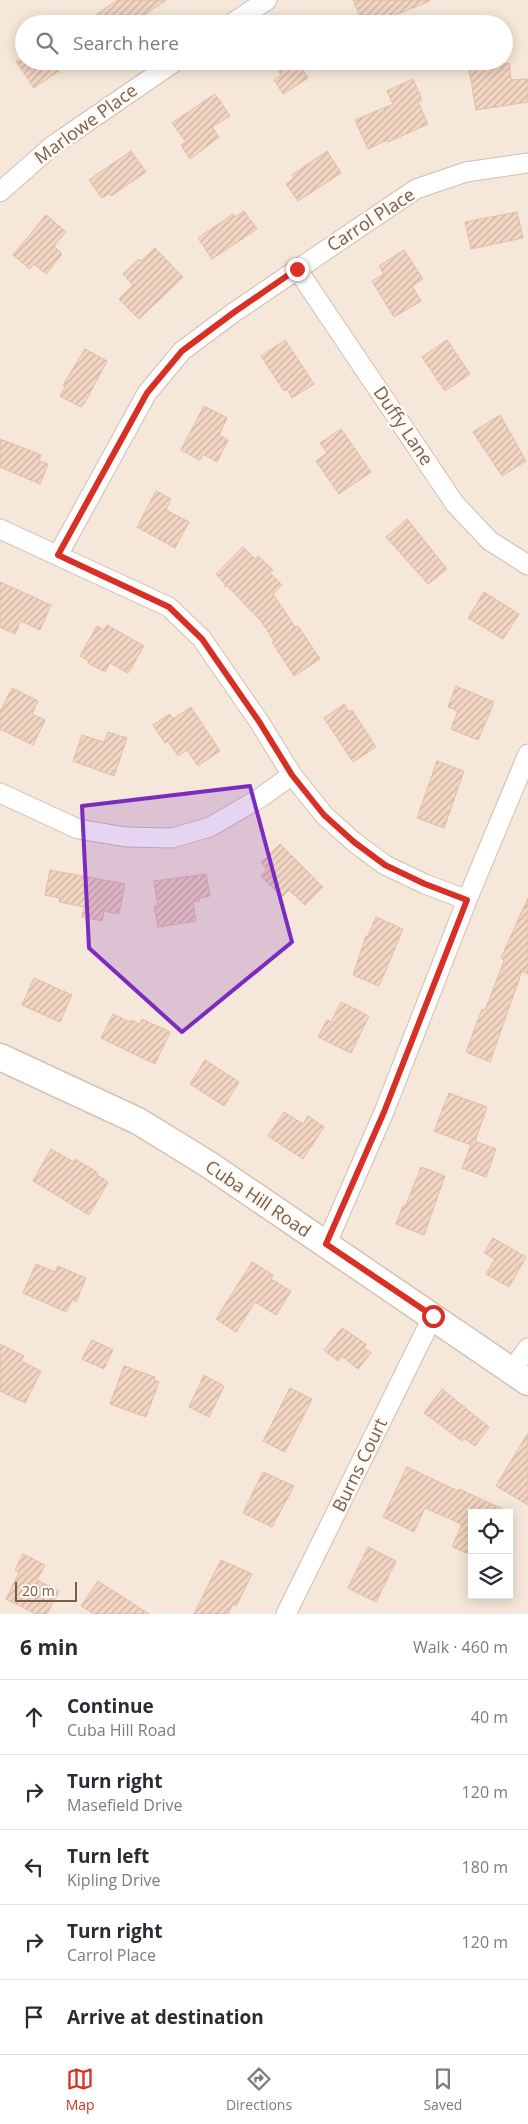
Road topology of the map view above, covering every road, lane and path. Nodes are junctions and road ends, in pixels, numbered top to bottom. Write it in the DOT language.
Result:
graph roads {
  1 [pos="267,0"];
  2 [pos="244,15"];
  3 [pos="163,70"];
  4 [pos="528,163"];
  5 [pos="0,192"];
  6 [pos="297,269"];
  7 [pos="0,529"];
  8 [pos="58,555"];
  9 [pos="528,565"];
  10 [pos="528,754"];
  11 [pos="292,775"];
  12 [pos="0,793"];
  13 [pos="467,900"];
  14 [pos="0,1057"];
  15 [pos="326,1244"];
  16 [pos="433,1316"];
  17 [pos="528,1348"];
  18 [pos="520,1376"];
  19 [pos="286,1614"];
  1 -- 2 [label="street"];
  3 -- 5 [label="street, Marlowe Place"];
  4 -- 6 [label="street, Carrol Place"];
  6 -- 8 [label="street, Carrol Place"];
  6 -- 9 [label="street, Duffy Lane"];
  7 -- 8 [label="street"];
  8 -- 11 [label="street"];
  10 -- 13 [label="street"];
  11 -- 12 [label="street"];
  11 -- 13 [label="street"];
  13 -- 15 [label="street"];
  14 -- 15 [label="main road, Cuba Hill Road"];
  15 -- 16 [label="main road, Cuba Hill Road"];
  16 -- 18 [label="main road, Cuba Hill Road"];
  16 -- 19 [label="street, Burns Court"];
  17 -- 18 [label="street"];
}
